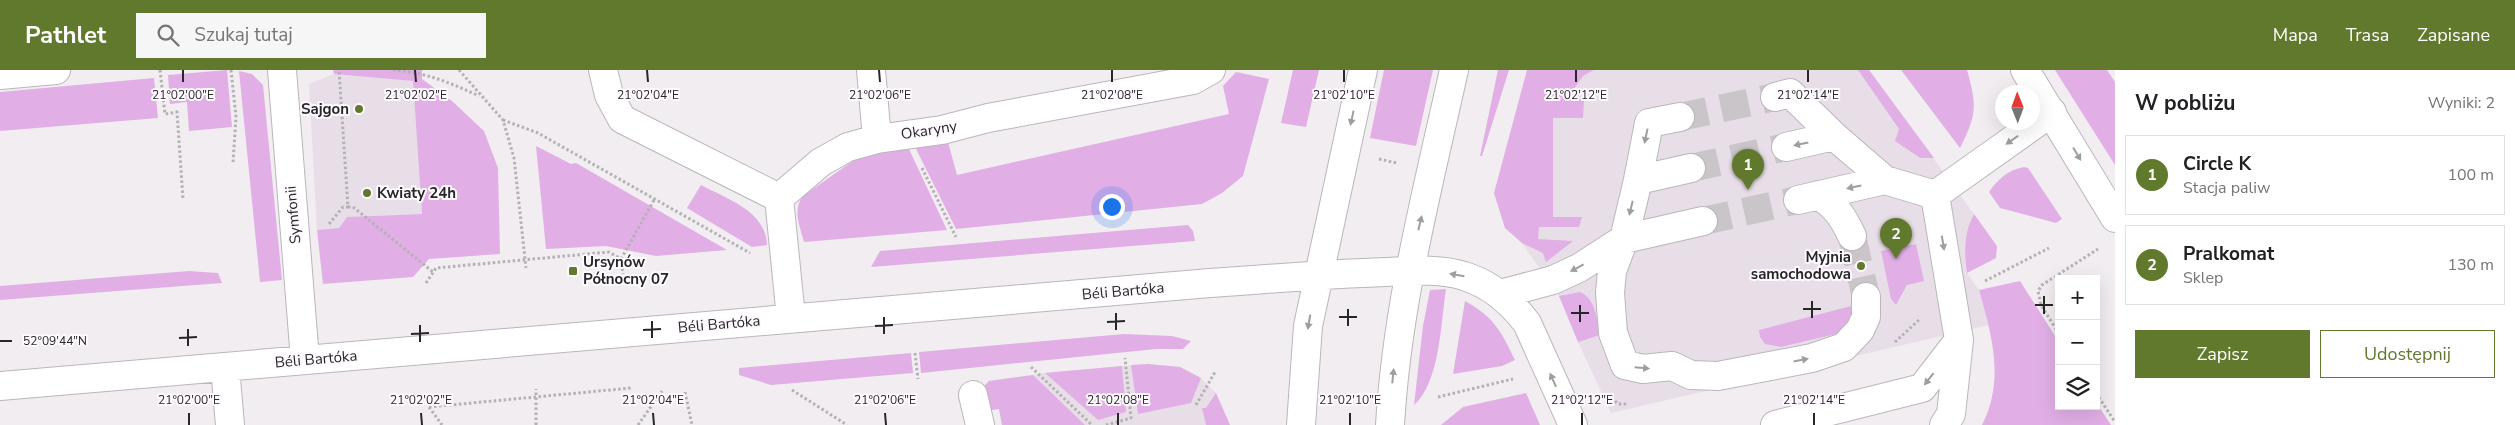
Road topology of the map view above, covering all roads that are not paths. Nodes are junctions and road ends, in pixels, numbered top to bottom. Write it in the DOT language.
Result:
graph roads {
  1 [pos="56,70"];
  2 [pos="282,70"];
  3 [pos="603,70"];
  4 [pos="871,70"];
  5 [pos="1211,70"];
  6 [pos="1362,70"];
  7 [pos="1454,70"];
  8 [pos="2025,70"];
  9 [pos="0,75"];
  10 [pos="1775,97"];
  11 [pos="2052,112"];
  12 [pos="1680,117"];
  13 [pos="1834,136"];
  14 [pos="877,139"];
  15 [pos="1786,147"];
  16 [pos="1691,168"];
  17 [pos="1638,180"];
  18 [pos="1885,180"];
  19 [pos="1935,195"];
  20 [pos="779,198"];
  21 [pos="2115,218"];
  22 [pos="1703,221"];
  23 [pos="1852,236"];
  24 [pos="1624,239"];
  25 [pos="1409,271"];
  26 [pos="1318,274"];
  27 [pos="1500,294"];
  28 [pos="1866,297"];
  29 [pos="791,318"];
  30 [pos="1959,340"];
  31 [pos="305,360"];
  32 [pos="226,367"];
  33 [pos="0,386"];
  34 [pos="973,395"];
  35 [pos="230,425"];
  36 [pos="980,425"];
  37 [pos="1301,425"];
  38 [pos="1390,425"];
  39 [pos="1572,425"];
  40 [pos="1775,425"];
  41 [pos="1944,425"];
  1 -- 9 [label="street"];
  2 -- 31 [label="street, Symfonii"];
  3 -- 20 [label="street"];
  4 -- 14 [label="street"];
  5 -- 14 [label="street, Okaryny"];
  6 -- 26 [label="street, one-way"];
  25 -- 7 [label="street, one-way"];
  8 -- 11 [label="street"];
  10 -- 13 [label="street"];
  11 -- 19 [label="street, one-way"];
  11 -- 21 [label="street, one-way"];
  12 -- 17 [label="street, one-way"];
  13 -- 15 [label="street, one-way"];
  13 -- 18 [label="street"];
  14 -- 20 [label="street, Okaryny"];
  16 -- 17 [label="street"];
  17 -- 24 [label="street, one-way"];
  18 -- 19 [label="street"];
  18 -- 23 [label="street, one-way"];
  19 -- 30 [label="street, one-way"];
  20 -- 29 [label="street"];
  22 -- 24 [label="street"];
  24 -- 27 [label="street, one-way"];
  24 -- 28 [label="street, one-way"];
  25 -- 26 [label="street, Béli Bartóka"];
  27 -- 25 [label="street, Béli Bartóka, one-way"];
  38 -- 25 [label="street, one-way"];
  26 -- 29 [label="street, Béli Bartóka"];
  26 -- 37 [label="street, one-way"];
  39 -- 27 [label="street, Béli Bartóka, one-way"];
  29 -- 31 [label="street, Béli Bartóka"];
  30 -- 40 [label="street, one-way"];
  30 -- 41 [label="street"];
  31 -- 32 [label="street, Béli Bartóka"];
  32 -- 33 [label="street, Béli Bartóka"];
  32 -- 35 [label="street"];
  34 -- 36 [label="street"];
}
